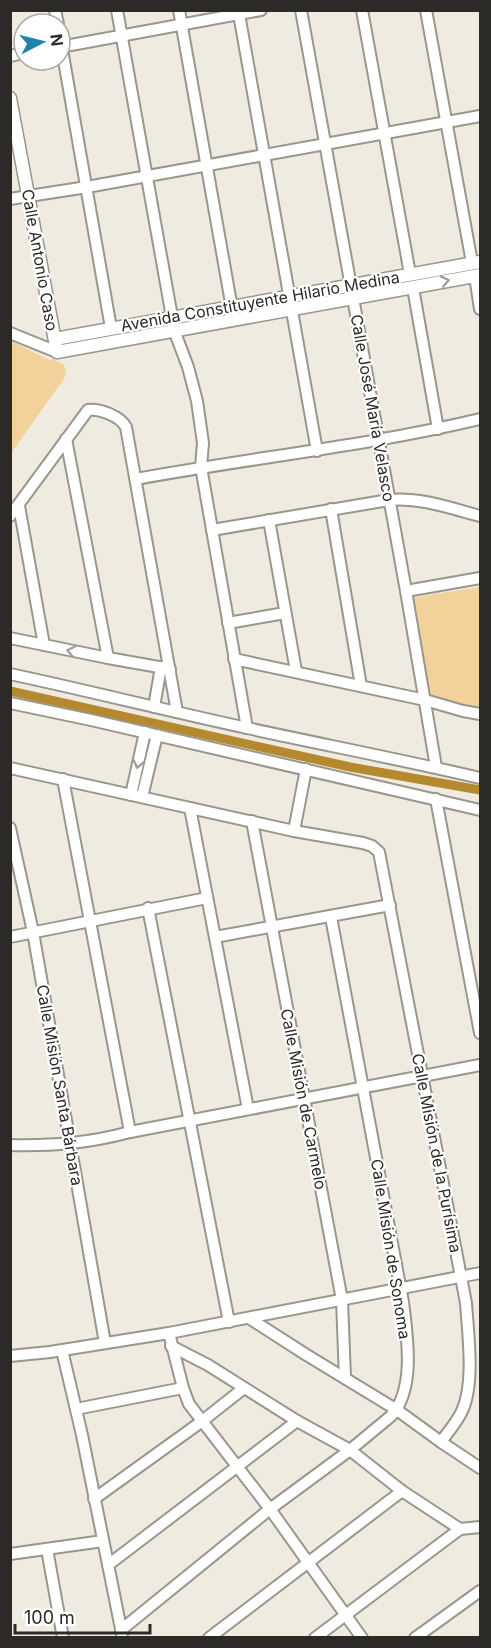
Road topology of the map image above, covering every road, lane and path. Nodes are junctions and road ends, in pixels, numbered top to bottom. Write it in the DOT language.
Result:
graph roads {
  1 [pos="117,10"];
  2 [pos="179,10"];
  3 [pos="261,10"];
  4 [pos="301,10"];
  5 [pos="362,10"];
  6 [pos="426,10"];
  7 [pos="239,14"];
  8 [pos="182,25"];
  9 [pos="121,36"];
  10 [pos="72,42"];
  11 [pos="65,72"];
  12 [pos="10,98"];
  13 [pos="480,116"];
  14 [pos="446,122"];
  15 [pos="385,133"];
  16 [pos="326,144"];
  17 [pos="264,155"];
  18 [pos="206,166"];
  19 [pos="147,176"];
  20 [pos="87,187"];
  21 [pos="28,196"];
  22 [pos="10,199"];
  23 [pos="476,262"];
  24 [pos="410,274"];
  25 [pos="477,275"];
  26 [pos="413,288"];
  27 [pos="352,291"];
  28 [pos="290,303"];
  29 [pos="480,309"];
  30 [pos="233,313"];
  31 [pos="173,324"];
  32 [pos="111,328"];
  33 [pos="10,333"];
  34 [pos="55,339"];
  35 [pos="40,346"];
  36 [pos="57,352"];
  37 [pos="480,419"];
  38 [pos="438,429"];
  39 [pos="66,439"];
  40 [pos="378,440"];
  41 [pos="317,451"];
  42 [pos="201,467"];
  43 [pos="136,479"];
  44 [pos="389,500"];
  45 [pos="19,506"];
  46 [pos="331,509"];
  47 [pos="10,516"];
  48 [pos="480,516"];
  49 [pos="269,520"];
  50 [pos="212,530"];
  51 [pos="480,578"];
  52 [pos="406,591"];
  53 [pos="285,613"];
  54 [pos="228,623"];
  55 [pos="10,638"];
  56 [pos="44,645"];
  57 [pos="108,658"];
  58 [pos="234,659"];
  59 [pos="165,668"];
  60 [pos="296,671"];
  61 [pos="10,674"];
  62 [pos="361,686"];
  63 [pos="425,700"];
  64 [pos="10,703"];
  65 [pos="154,707"];
  66 [pos="177,712"];
  67 [pos="480,714"];
  68 [pos="247,728"];
  69 [pos="145,732"];
  70 [pos="157,735"];
  71 [pos="436,767"];
  72 [pos="10,768"];
  73 [pos="306,769"];
  74 [pos="480,778"];
  75 [pos="63,779"];
  76 [pos="136,796"];
  77 [pos="436,799"];
  78 [pos="190,808"];
  79 [pos="480,810"];
  80 [pos="252,821"];
  81 [pos="10,828"];
  82 [pos="294,831"];
  83 [pos="207,898"];
  84 [pos="390,905"];
  85 [pos="148,908"];
  86 [pos="331,916"];
  87 [pos="90,921"];
  88 [pos="272,927"];
  89 [pos="33,932"];
  90 [pos="10,937"];
  91 [pos="215,937"];
  92 [pos="480,1033"];
  93 [pos="480,1065"];
  94 [pos="423,1076"];
  95 [pos="363,1088"];
  96 [pos="304,1099"];
  97 [pos="248,1109"];
  98 [pos="190,1120"];
  99 [pos="130,1132"];
  100 [pos="69,1144"];
  101 [pos="10,1145"];
  102 [pos="480,1273"];
  103 [pos="461,1277"];
  104 [pos="400,1289"];
  105 [pos="342,1300"];
  106 [pos="249,1318"];
  107 [pos="229,1322"];
  108 [pos="169,1333"];
  109 [pos="105,1343"];
  110 [pos="171,1346"];
  111 [pos="62,1350"];
  112 [pos="10,1356"];
  113 [pos="345,1378"];
  114 [pos="183,1388"];
  115 [pos="244,1388"];
  116 [pos="76,1409"];
  117 [pos="397,1410"];
  118 [pos="297,1421"];
  119 [pos="201,1422"];
  120 [pos="441,1442"];
  121 [pos="350,1450"];
  122 [pos="237,1468"];
  123 [pos="480,1468"];
  124 [pos="402,1491"];
  125 [pos="94,1499"];
  126 [pos="270,1509"];
  127 [pos="480,1527"];
  128 [pos="460,1529"];
  129 [pos="103,1541"];
  130 [pos="47,1549"];
  131 [pos="10,1554"];
  132 [pos="308,1562"];
  133 [pos="108,1565"];
  134 [pos="480,1591"];
  135 [pos="345,1615"];
  136 [pos="122,1634"];
  137 [pos="63,1638"];
  138 [pos="209,1638"];
  139 [pos="315,1638"];
  140 [pos="362,1638"];
  141 [pos="415,1638"];
  1 -- 9 [label="street"];
  2 -- 8 [label="street"];
  3 -- 7 [label="street"];
  4 -- 16 [label="street, Calle José María Velasco"];
  5 -- 15 [label="street"];
  6 -- 14 [label="street"];
  7 -- 8 [label="street"];
  7 -- 17 [label="street"];
  8 -- 9 [label="street"];
  8 -- 18 [label="street"];
  9 -- 10 [label="street"];
  9 -- 19 [label="street"];
  11 -- 20 [label="street"];
  12 -- 21 [label="street, Calle Antonio Caso"];
  13 -- 14 [label="street"];
  14 -- 15 [label="street"];
  14 -- 23 [label="street"];
  15 -- 16 [label="street"];
  15 -- 24 [label="street"];
  16 -- 17 [label="street"];
  16 -- 27 [label="street, Calle José María Velasco"];
  17 -- 18 [label="street"];
  17 -- 28 [label="street"];
  18 -- 19 [label="street"];
  18 -- 30 [label="street"];
  19 -- 20 [label="street"];
  19 -- 31 [label="street"];
  20 -- 21 [label="street"];
  20 -- 32 [label="street"];
  21 -- 22 [label="street"];
  21 -- 34 [label="street, Calle Antonio Caso"];
  23 -- 24 [label="street, Avenida Constituyente Hilario Medina"];
  24 -- 27 [label="street, Avenida Constituyente Hilario Medina"];
  26 -- 25 [label="street, Avenida Constituyente Hilario Medina, one-way"];
  25 -- 29 [label="street"];
  26 -- 27 [label="street, Avenida Constituyente Hilario Medina"];
  26 -- 38 [label="street"];
  27 -- 28 [label="street, Avenida Constituyente Hilario Medina"];
  27 -- 40 [label="street, Calle José María Velasco"];
  28 -- 30 [label="street, Avenida Constituyente Hilario Medina"];
  28 -- 41 [label="street"];
  30 -- 31 [label="street, Avenida Constituyente Hilario Medina"];
  31 -- 32 [label="street, Avenida Constituyente Hilario Medina"];
  31 -- 36 [label="street, Avenida Constituyente Hilario Medina"];
  31 -- 42 [label="street"];
  32 -- 34 [label="street, Avenida Constituyente Hilario Medina"];
  33 -- 35 [label="street"];
  34 -- 35 [label="street, Avenida Constituyente Hilario Medina"];
  34 -- 36 [label="street, Calle Antonio Caso"];
  35 -- 36 [label="street"];
  37 -- 38 [label="street"];
  38 -- 40 [label="street"];
  39 -- 43 [label="street"];
  39 -- 45 [label="street"];
  39 -- 57 [label="street"];
  40 -- 41 [label="street"];
  40 -- 44 [label="street, Calle José María Velasco"];
  41 -- 42 [label="street"];
  42 -- 43 [label="street"];
  42 -- 50 [label="street"];
  43 -- 59 [label="street"];
  44 -- 46 [label="street"];
  44 -- 48 [label="street"];
  44 -- 52 [label="street, Calle José María Velasco"];
  45 -- 47 [label="street"];
  45 -- 56 [label="street"];
  46 -- 49 [label="street"];
  46 -- 62 [label="street"];
  49 -- 50 [label="street"];
  49 -- 53 [label="street"];
  50 -- 54 [label="street"];
  51 -- 52 [label="street"];
  52 -- 63 [label="street, Calle José María Velasco"];
  53 -- 54 [label="street"];
  53 -- 60 [label="street"];
  54 -- 58 [label="street"];
  55 -- 56 [label="street"];
  57 -- 56 [label="street, one-way"];
  57 -- 59 [label="street"];
  58 -- 60 [label="street"];
  58 -- 68 [label="street"];
  59 -- 65 [label="street"];
  59 -- 66 [label="street"];
  60 -- 62 [label="street"];
  61 -- 65 [label="street"];
  62 -- 63 [label="street"];
  63 -- 67 [label="street"];
  63 -- 71 [label="street, Calle José María Velasco"];
  64 -- 69 [label="street"];
  65 -- 66 [label="street"];
  66 -- 68 [label="street"];
  68 -- 71 [label="street"];
  69 -- 70 [label="street"];
  69 -- 76 [label="street, one-way"];
  70 -- 73 [label="street"];
  70 -- 76 [label="street"];
  71 -- 74 [label="street"];
  72 -- 75 [label="street"];
  73 -- 77 [label="street"];
  73 -- 82 [label="street"];
  75 -- 76 [label="street"];
  75 -- 87 [label="street"];
  76 -- 78 [label="street"];
  77 -- 79 [label="street"];
  77 -- 92 [label="street"];
  78 -- 80 [label="street"];
  78 -- 83 [label="street"];
  80 -- 82 [label="street"];
  80 -- 88 [label="street, Calle Misión de Carmelo"];
  81 -- 89 [label="street, Calle Misión Santa Bárbara"];
  82 -- 84 [label="street, Calle Misión de la Purísima"];
  83 -- 85 [label="street"];
  83 -- 91 [label="street"];
  84 -- 86 [label="street"];
  84 -- 94 [label="street, Calle Misión de la Purísima"];
  85 -- 87 [label="street"];
  85 -- 98 [label="street"];
  86 -- 88 [label="street"];
  86 -- 95 [label="street, Calle Misión de Sonoma"];
  87 -- 89 [label="street"];
  87 -- 99 [label="street"];
  88 -- 91 [label="street"];
  88 -- 96 [label="street, Calle Misión de Carmelo"];
  89 -- 90 [label="street"];
  89 -- 100 [label="street, Calle Misión Santa Bárbara"];
  91 -- 97 [label="street"];
  93 -- 94 [label="street"];
  94 -- 95 [label="street"];
  94 -- 103 [label="street, Calle Misión de la Purísima"];
  95 -- 96 [label="street"];
  95 -- 104 [label="street, Calle Misión de Sonoma"];
  96 -- 97 [label="street"];
  96 -- 105 [label="street, Calle Misión de Carmelo"];
  97 -- 98 [label="street"];
  98 -- 99 [label="street"];
  98 -- 107 [label="street"];
  99 -- 100 [label="street"];
  100 -- 101 [label="street"];
  100 -- 109 [label="street, Calle Misión Santa Bárbara"];
  102 -- 103 [label="street"];
  103 -- 104 [label="street"];
  103 -- 120 [label="street, Calle Misión de la Purísima"];
  104 -- 105 [label="street"];
  104 -- 117 [label="street, Calle Misión de Sonoma"];
  105 -- 106 [label="street"];
  105 -- 113 [label="street, Calle Misión de Carmelo"];
  106 -- 107 [label="street"];
  106 -- 113 [label="street"];
  107 -- 108 [label="street"];
  108 -- 109 [label="street"];
  108 -- 110 [label="street"];
  109 -- 111 [label="street"];
  110 -- 114 [label="street"];
  110 -- 115 [label="street"];
  111 -- 112 [label="street"];
  111 -- 116 [label="street"];
  113 -- 117 [label="street"];
  114 -- 116 [label="street"];
  114 -- 119 [label="street"];
  115 -- 118 [label="street"];
  115 -- 119 [label="street"];
  116 -- 125 [label="street"];
  117 -- 120 [label="street"];
  117 -- 121 [label="street"];
  118 -- 121 [label="street"];
  118 -- 122 [label="street"];
  119 -- 122 [label="street"];
  119 -- 125 [label="street"];
  120 -- 123 [label="street"];
  121 -- 124 [label="street"];
  121 -- 126 [label="street"];
  122 -- 126 [label="street"];
  122 -- 133 [label="street"];
  124 -- 128 [label="street"];
  124 -- 132 [label="street"];
  125 -- 129 [label="street"];
  126 -- 132 [label="street"];
  126 -- 136 [label="street"];
  127 -- 128 [label="street"];
  128 -- 135 [label="street"];
  129 -- 130 [label="street"];
  129 -- 133 [label="street"];
  130 -- 131 [label="street"];
  130 -- 137 [label="street"];
  132 -- 135 [label="street"];
  132 -- 138 [label="street"];
  133 -- 136 [label="street"];
  134 -- 141 [label="street"];
  135 -- 139 [label="street"];
  135 -- 140 [label="street"];
}
